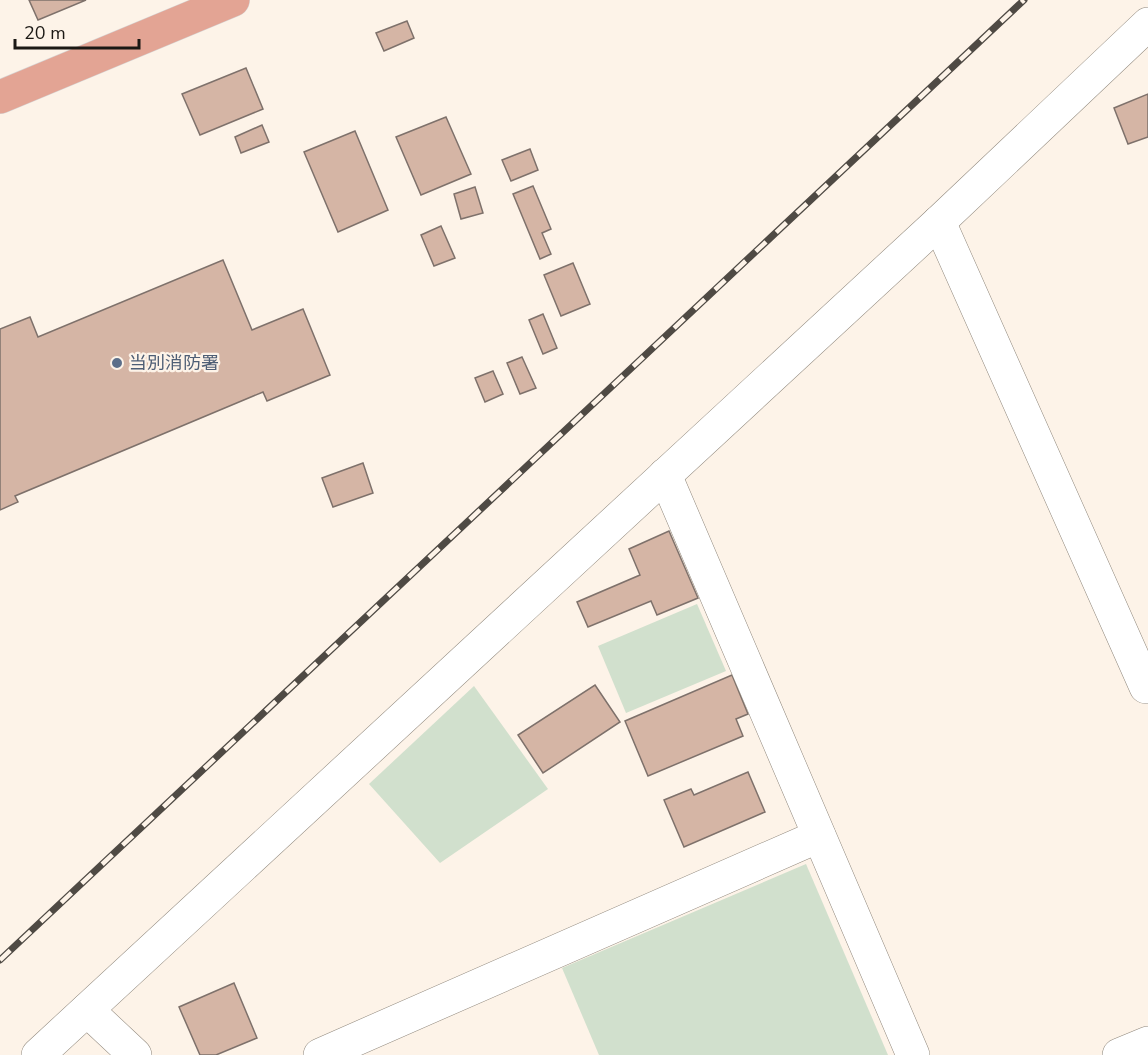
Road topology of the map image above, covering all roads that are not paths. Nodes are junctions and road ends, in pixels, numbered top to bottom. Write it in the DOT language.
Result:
graph roads {
  1 [pos="233,0"];
  2 [pos="1148,24"];
  3 [pos="0,97"];
  4 [pos="939,222"];
  5 [pos="665,475"];
  6 [pos="1148,687"];
  7 [pos="819,836"];
  8 [pos="87,1010"];
  9 [pos="1148,1042"];
  10 [pos="38,1055"];
  11 [pos="135,1055"];
  12 [pos="320,1055"];
  13 [pos="913,1055"];
  14 [pos="1119,1055"];
  1 -- 3 [label="main road"];
  2 -- 4 [label="street"];
  4 -- 5 [label="street"];
  4 -- 6 [label="street"];
  5 -- 7 [label="street"];
  5 -- 8 [label="street"];
  7 -- 12 [label="street"];
  7 -- 13 [label="street"];
  8 -- 10 [label="street"];
  8 -- 11 [label="street"];
  9 -- 14 [label="street"];
}
